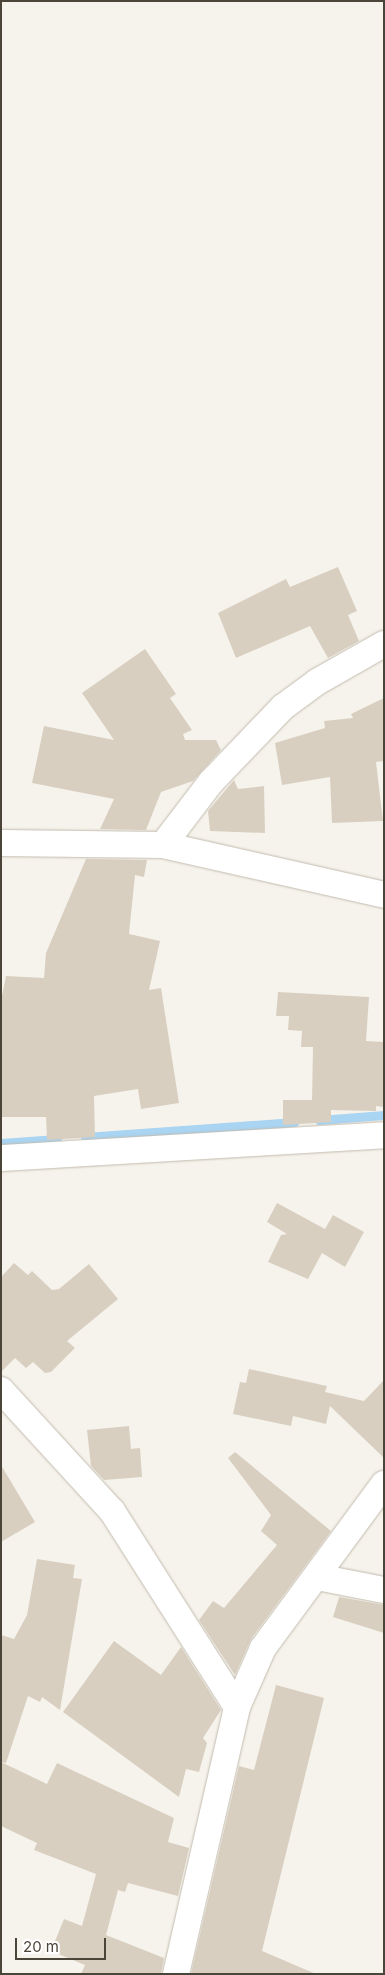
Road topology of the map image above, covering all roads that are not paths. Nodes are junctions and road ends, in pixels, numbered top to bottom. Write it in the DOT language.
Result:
graph roads {
  1 [pos="384,644"];
  2 [pos="1,843"];
  3 [pos="163,845"];
  4 [pos="384,895"];
  5 [pos="384,1136"];
  6 [pos="1,1158"];
  7 [pos="1,1390"];
  8 [pos="384,1484"];
  9 [pos="317,1577"];
  10 [pos="384,1590"];
  11 [pos="237,1706"];
  12 [pos="176,1974"];
  1 -- 3 [label="street"];
  2 -- 3 [label="street"];
  3 -- 4 [label="street"];
  5 -- 6 [label="street"];
  7 -- 11 [label="street"];
  8 -- 9 [label="street"];
  9 -- 10 [label="street"];
  9 -- 11 [label="street"];
  11 -- 12 [label="street"];
}
